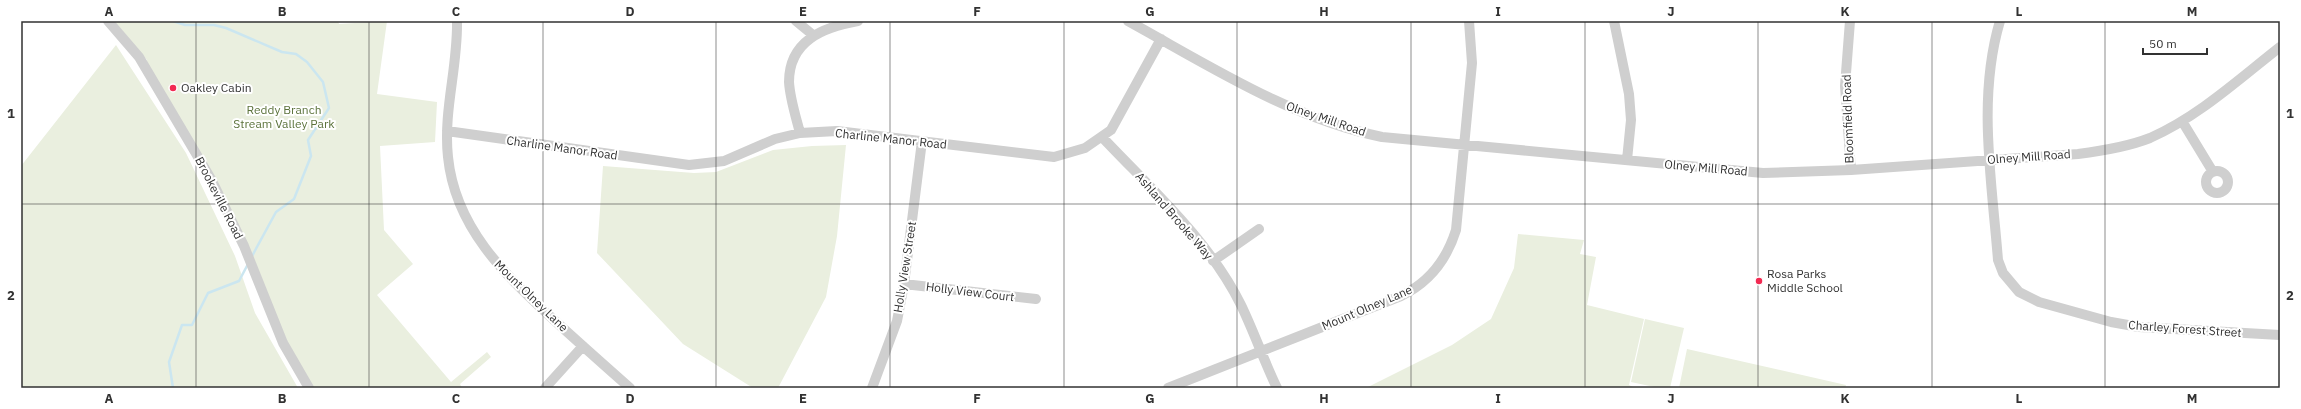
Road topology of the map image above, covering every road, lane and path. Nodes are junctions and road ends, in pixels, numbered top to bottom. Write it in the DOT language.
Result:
graph roads {
  1 [pos="108,21"];
  2 [pos="457,21"];
  3 [pos="796,21"];
  4 [pos="858,21"];
  5 [pos="1128,21"];
  6 [pos="1469,21"];
  7 [pos="1614,21"];
  8 [pos="1850,21"];
  9 [pos="2000,21"];
  10 [pos="813,36"];
  11 [pos="1161,39"];
  12 [pos="2280,47"];
  13 [pos="2182,121"];
  14 [pos="447,132"];
  15 [pos="800,133"];
  16 [pos="1102,137"];
  17 [pos="922,142"];
  18 [pos="1464,145"];
  19 [pos="1627,160"];
  20 [pos="1990,160"];
  21 [pos="1850,170"];
  22 [pos="2213,172"];
  23 [pos="1259,229"];
  24 [pos="1213,261"];
  25 [pos="904,284"];
  26 [pos="1036,300"];
  27 [pos="2280,335"];
  28 [pos="583,346"];
  29 [pos="1260,352"];
  30 [pos="309,388"];
  31 [pos="545,388"];
  32 [pos="630,388"];
  33 [pos="872,388"];
  34 [pos="1168,388"];
  35 [pos="1277,388"];
  1 -- 30 [label="street, Brookeville Road"];
  2 -- 14 [label="street, Mount Olney Lane"];
  3 -- 10 [label="street"];
  4 -- 10 [label="street"];
  5 -- 11 [label="street, Olney Mill Road"];
  6 -- 18 [label="street, Mount Olney Lane"];
  7 -- 19 [label="street"];
  8 -- 21 [label="street, Bloomfield Road"];
  9 -- 20 [label="street, Charley Forest Street"];
  10 -- 15 [label="street"];
  11 -- 16 [label="street, Charline Manor Road"];
  11 -- 18 [label="street, Olney Mill Road"];
  12 -- 13 [label="street, Olney Mill Road"];
  13 -- 20 [label="street, Olney Mill Road"];
  13 -- 22 [label="street"];
  14 -- 15 [label="street, Charline Manor Road"];
  14 -- 28 [label="street, Mount Olney Lane"];
  15 -- 17 [label="street, Charline Manor Road"];
  16 -- 17 [label="street, Charline Manor Road"];
  16 -- 24 [label="street, Ashland Brooke Way"];
  17 -- 25 [label="street, Holly View Street"];
  18 -- 19 [label="street, Olney Mill Road"];
  18 -- 29 [label="street, Mount Olney Lane"];
  19 -- 21 [label="street, Olney Mill Road"];
  20 -- 21 [label="street, Olney Mill Road"];
  20 -- 27 [label="street, Charley Forest Street"];
  23 -- 24 [label="street"];
  24 -- 29 [label="street, Ashland Brooke Way"];
  25 -- 26 [label="street, Holly View Court"];
  25 -- 33 [label="street, Holly View Street"];
  28 -- 31 [label="street"];
  28 -- 32 [label="street, Mount Olney Lane"];
  29 -- 34 [label="street, Mount Olney Lane"];
  29 -- 35 [label="street, Ashland Brooke Way"];
}
